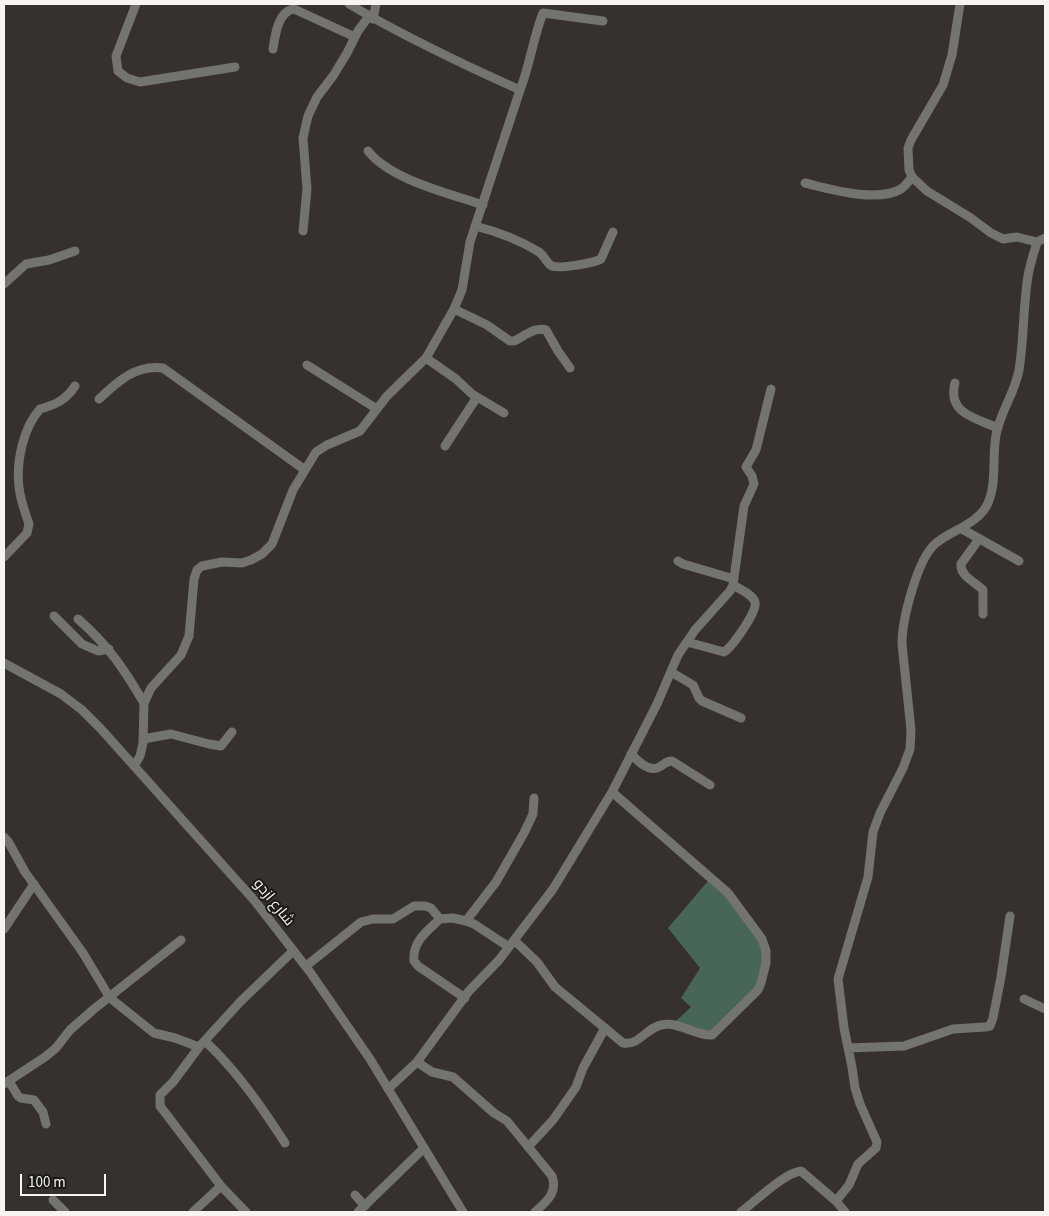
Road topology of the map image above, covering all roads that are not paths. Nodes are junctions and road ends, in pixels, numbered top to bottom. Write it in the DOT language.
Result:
graph roads {
  1 [pos="136,4"];
  2 [pos="348,4"];
  3 [pos="376,4"];
  4 [pos="547,4"];
  5 [pos="960,4"];
  6 [pos="543,13"];
  7 [pos="371,17"];
  8 [pos="603,21"];
  9 [pos="355,37"];
  10 [pos="273,49"];
  11 [pos="235,67"];
  12 [pos="520,90"];
  13 [pos="368,151"];
  14 [pos="912,177"];
  15 [pos="805,183"];
  16 [pos="483,206"];
  17 [pos="475,226"];
  18 [pos="303,231"];
  19 [pos="613,232"];
  20 [pos="1041,240"];
  21 [pos="75,251"];
  22 [pos="4,284"];
  23 [pos="454,308"];
  24 [pos="426,358"];
  25 [pos="307,365"];
  26 [pos="570,368"];
  27 [pos="955,383"];
  28 [pos="75,386"];
  29 [pos="772,389"];
  30 [pos="477,397"];
  31 [pos="99,400"];
  32 [pos="377,409"];
  33 [pos="504,413"];
  34 [pos="998,428"];
  35 [pos="445,446"];
  36 [pos="305,470"];
  37 [pos="962,529"];
  38 [pos="979,539"];
  39 [pos="4,557"];
  40 [pos="678,561"];
  41 [pos="1019,561"];
  42 [pos="733,582"];
  43 [pos="983,614"];
  44 [pos="54,616"];
  45 [pos="78,619"];
  46 [pos="687,642"];
  47 [pos="109,649"];
  48 [pos="4,663"];
  49 [pos="671,672"];
  50 [pos="144,703"];
  51 [pos="741,718"];
  52 [pos="232,732"];
  53 [pos="143,739"];
  54 [pos="631,754"];
  55 [pos="134,766"];
  56 [pos="710,785"];
  57 [pos="612,792"];
  58 [pos="534,798"];
  59 [pos="4,837"];
  60 [pos="34,884"];
  61 [pos="1010,916"];
  62 [pos="440,919"];
  63 [pos="466,921"];
  64 [pos="4,929"];
  65 [pos="181,940"];
  66 [pos="511,944"];
  67 [pos="293,951"];
  68 [pos="306,966"];
  69 [pos="110,998"];
  70 [pos="465,998"];
  71 [pos="1024,999"];
  72 [pos="1045,1010"];
  73 [pos="605,1028"];
  74 [pos="202,1044"];
  75 [pos="848,1048"];
  76 [pos="417,1062"];
  77 [pos="6,1082"];
  78 [pos="388,1089"];
  79 [pos="46,1124"];
  80 [pos="285,1143"];
  81 [pos="528,1147"];
  82 [pos="424,1148"];
  83 [pos="221,1186"];
  84 [pos="355,1195"];
  85 [pos="53,1200"];
  86 [pos="836,1201"];
  87 [pos="361,1209"];
  88 [pos="65,1212"];
  89 [pos="193,1212"];
  90 [pos="246,1212"];
  91 [pos="463,1212"];
  92 [pos="535,1212"];
  93 [pos="741,1212"];
  94 [pos="845,1212"];
  1 -- 11 [label="street"];
  2 -- 7 [label="street"];
  3 -- 7 [label="street"];
  4 -- 6 [label="street"];
  5 -- 14 [label="street"];
  6 -- 8 [label="street"];
  6 -- 12 [label="street"];
  7 -- 9 [label="street"];
  7 -- 12 [label="street"];
  9 -- 10 [label="street"];
  9 -- 18 [label="street"];
  12 -- 16 [label="street"];
  13 -- 16 [label="street"];
  14 -- 15 [label="street"];
  14 -- 20 [label="street"];
  16 -- 17 [label="street"];
  17 -- 19 [label="street"];
  17 -- 23 [label="street"];
  20 -- 34 [label="street"];
  21 -- 22 [label="street"];
  23 -- 24 [label="street"];
  23 -- 26 [label="street"];
  24 -- 30 [label="street"];
  24 -- 32 [label="street"];
  25 -- 32 [label="street"];
  27 -- 34 [label="street"];
  28 -- 39 [label="street"];
  29 -- 42 [label="street"];
  30 -- 33 [label="street"];
  30 -- 35 [label="street"];
  31 -- 36 [label="street"];
  32 -- 36 [label="street"];
  34 -- 37 [label="street"];
  36 -- 50 [label="street"];
  37 -- 38 [label="street"];
  37 -- 75 [label="street"];
  38 -- 41 [label="street"];
  38 -- 43 [label="street"];
  40 -- 42 [label="street"];
  42 -- 46 [label="street"];
  42 -- 46 [label="street"];
  44 -- 47 [label="street"];
  45 -- 47 [label="street"];
  46 -- 49 [label="street"];
  47 -- 50 [label="street"];
  48 -- 55 [label="street, شارع ازدو"];
  49 -- 51 [label="street"];
  49 -- 54 [label="street"];
  50 -- 53 [label="street"];
  52 -- 53 [label="street"];
  53 -- 55 [label="street"];
  54 -- 56 [label="street"];
  54 -- 57 [label="street"];
  55 -- 67 [label="street, شارع ازدو"];
  57 -- 66 [label="street"];
  57 -- 73 [label="street"];
  58 -- 63 [label="street"];
  59 -- 60 [label="street"];
  60 -- 64 [label="street"];
  60 -- 69 [label="street"];
  61 -- 75 [label="street"];
  62 -- 63 [label="street"];
  62 -- 68 [label="street"];
  62 -- 70 [label="street"];
  63 -- 66 [label="street"];
  65 -- 69 [label="street"];
  66 -- 70 [label="street"];
  66 -- 73 [label="street"];
  67 -- 68 [label="street, شارع ازدو"];
  67 -- 74 [label="street"];
  68 -- 78 [label="street, شارع ازدو"];
  69 -- 74 [label="street"];
  69 -- 77 [label="street"];
  70 -- 76 [label="street"];
  71 -- 72 [label="street"];
  73 -- 81 [label="street"];
  74 -- 80 [label="street"];
  74 -- 83 [label="street"];
  75 -- 86 [label="street"];
  76 -- 78 [label="street"];
  76 -- 81 [label="street"];
  77 -- 79 [label="street"];
  78 -- 82 [label="street, شارع ازدو"];
  81 -- 92 [label="street"];
  82 -- 87 [label="street"];
  82 -- 91 [label="street, شارع ازدو"];
  83 -- 89 [label="street"];
  83 -- 90 [label="street"];
  84 -- 87 [label="street"];
  85 -- 88 [label="street"];
  86 -- 93 [label="street"];
  86 -- 94 [label="street"];
}
